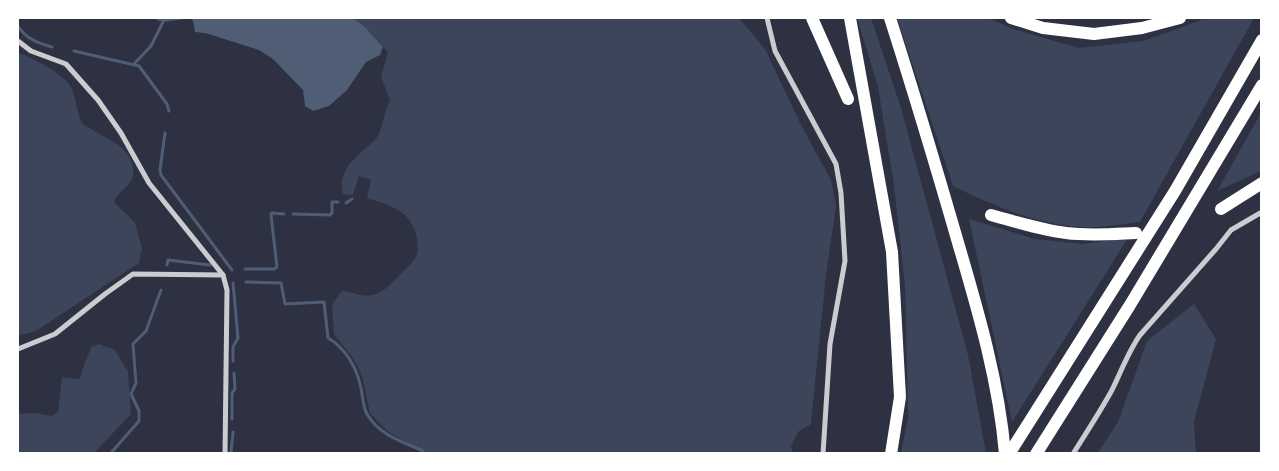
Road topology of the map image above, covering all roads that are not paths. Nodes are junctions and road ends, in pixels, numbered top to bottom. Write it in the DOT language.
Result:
graph roads {
  1 [pos="767,18"];
  2 [pos="812,18"];
  3 [pos="850,18"];
  4 [pos="890,18"];
  5 [pos="1011,18"];
  6 [pos="1180,18"];
  7 [pos="1262,40"];
  8 [pos="18,41"];
  9 [pos="1262,85"];
  10 [pos="848,99"];
  11 [pos="1262,183"];
  12 [pos="1220,209"];
  13 [pos="1262,212"];
  14 [pos="991,215"];
  15 [pos="1136,233"];
  16 [pos="223,275"];
  17 [pos="18,349"];
  18 [pos="225,454"];
  19 [pos="823,454"];
  20 [pos="891,454"];
  21 [pos="1005,454"];
  22 [pos="1009,454"];
  23 [pos="1036,454"];
  24 [pos="1073,454"];
  1 -- 19 [label="street"];
  2 -- 10 [label="highway"];
  3 -- 20 [label="highway"];
  4 -- 21 [label="highway"];
  5 -- 6 [label="highway"];
  7 -- 22 [label="highway"];
  8 -- 16 [label="street"];
  9 -- 23 [label="highway"];
  11 -- 12 [label="highway"];
  13 -- 24 [label="street"];
  14 -- 15 [label="highway"];
  16 -- 17 [label="street"];
  16 -- 18 [label="street"];
}
